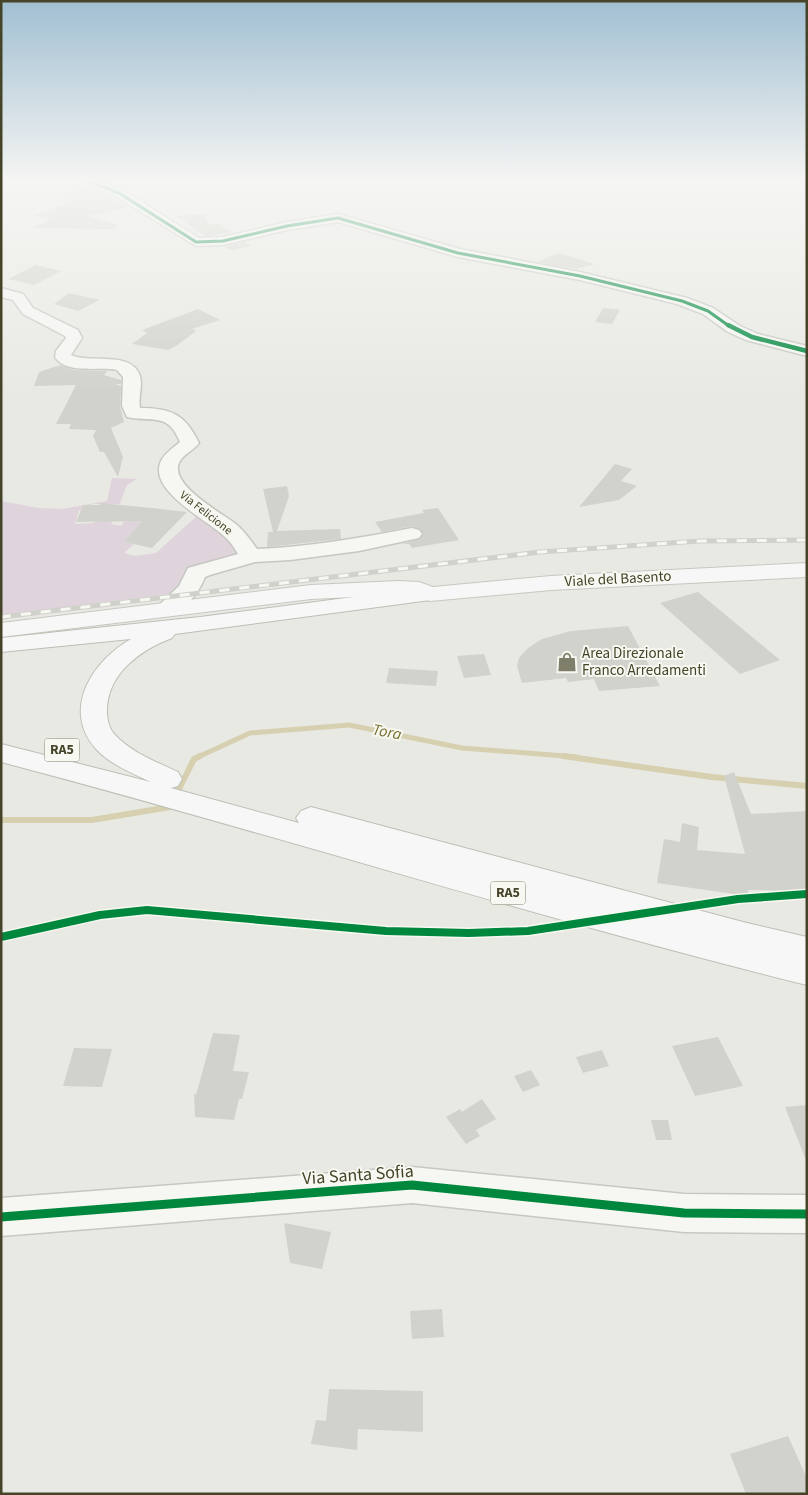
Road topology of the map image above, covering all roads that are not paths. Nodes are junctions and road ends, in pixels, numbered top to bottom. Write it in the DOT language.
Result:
graph roads {
  1 [pos="454,252"];
  2 [pos="1,292"];
  3 [pos="738,332"];
  4 [pos="807,342"];
  5 [pos="807,351"];
  6 [pos="412,534"];
  7 [pos="250,556"];
  8 [pos="807,570"];
  9 [pos="430,594"];
  10 [pos="171,604"];
  11 [pos="200,624"];
  12 [pos="1,630"];
  13 [pos="110,634"];
  14 [pos="1,645"];
  15 [pos="1,657"];
  16 [pos="1,734"];
  17 [pos="1,753"];
  18 [pos="116,774"];
  19 [pos="168,779"];
  20 [pos="807,950"];
  21 [pos="807,971"];
  22 [pos="807,1214"];
  23 [pos="1,1217"];
  1 -- 3 [label="street"];
  2 -- 7 [label="street, Via Felicione"];
  3 -- 4 [label="street"];
  3 -- 5 [label="street"];
  6 -- 7 [label="lane"];
  7 -- 10 [label="street"];
  8 -- 9 [label="main road, Viale del Basento"];
  9 -- 10 [label="main road"];
  9 -- 11 [label="main road, Viale del Basento"];
  10 -- 12 [label="main road"];
  11 -- 13 [label="main road"];
  11 -- 19 [label="main road"];
  13 -- 14 [label="main road"];
  13 -- 15 [label="main road"];
  16 -- 18 [label="main road, RA5"];
  17 -- 18 [label="main road, RA5"];
  18 -- 19 [label="main road, RA5"];
  18 -- 21 [label="main road, RA5"];
  19 -- 20 [label="main road, RA5"];
  22 -- 23 [label="street, Via Santa Sofia"];
}
